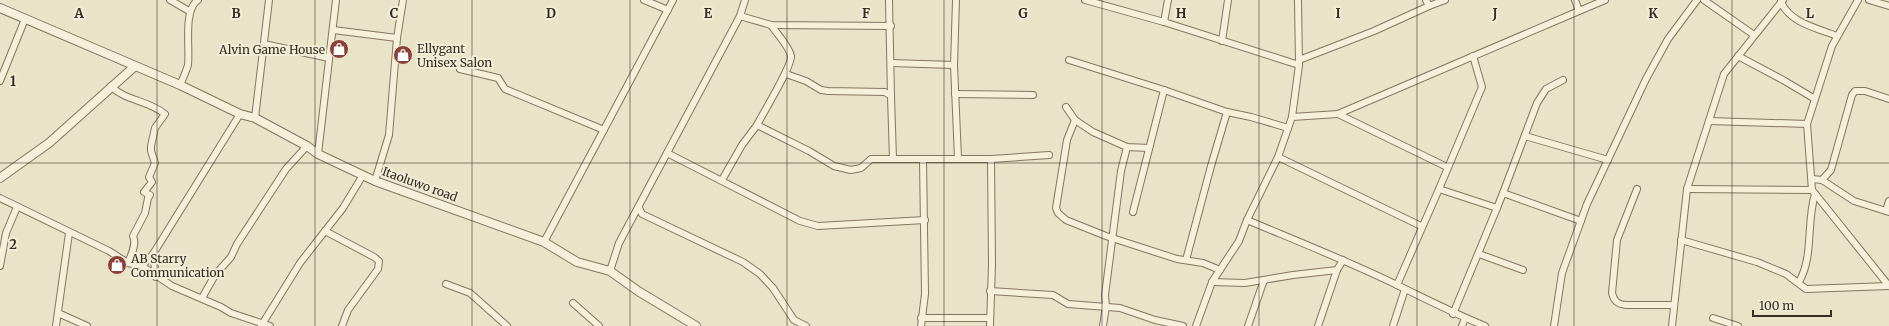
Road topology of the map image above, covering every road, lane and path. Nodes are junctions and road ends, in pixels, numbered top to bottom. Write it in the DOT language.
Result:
graph roads {
  1 [pos="170,0"];
  2 [pos="198,0"];
  3 [pos="269,0"];
  4 [pos="336,0"];
  5 [pos="403,0"];
  6 [pos="644,0"];
  7 [pos="673,0"];
  8 [pos="745,0"];
  9 [pos="889,0"];
  10 [pos="956,0"];
  11 [pos="1085,0"];
  12 [pos="1168,0"];
  13 [pos="1228,0"];
  14 [pos="1298,0"];
  15 [pos="1426,0"];
  16 [pos="1446,0"];
  17 [pos="1575,0"];
  18 [pos="1605,0"];
  19 [pos="1697,0"];
  20 [pos="1704,0"];
  21 [pos="1858,0"];
  22 [pos="1870,0"];
  23 [pos="1782,1"];
  24 [pos="1429,6"];
  25 [pos="1889,6"];
  26 [pos="0,8"];
  27 [pos="668,10"];
  28 [pos="189,11"];
  29 [pos="1579,11"];
  30 [pos="740,16"];
  31 [pos="25,19"];
  32 [pos="1164,22"];
  33 [pos="771,25"];
  34 [pos="891,26"];
  35 [pos="333,30"];
  36 [pos="1754,34"];
  37 [pos="1837,36"];
  38 [pos="397,38"];
  39 [pos="1222,41"];
  40 [pos="264,44"];
  41 [pos="1473,56"];
  42 [pos="1738,56"];
  43 [pos="329,58"];
  44 [pos="1069,60"];
  45 [pos="1299,62"];
  46 [pos="891,63"];
  47 [pos="954,65"];
  48 [pos="134,67"];
  49 [pos="460,69"];
  50 [pos="786,74"];
  51 [pos="1563,80"];
  52 [pos="0,81"];
  53 [pos="180,85"];
  54 [pos="111,86"];
  55 [pos="1164,90"];
  56 [pos="955,94"];
  57 [pos="1033,95"];
  58 [pos="891,96"];
  59 [pos="1815,99"];
  60 [pos="1889,99"];
  61 [pos="1066,107"];
  62 [pos="1227,112"];
  63 [pos="240,114"];
  64 [pos="1338,114"];
  65 [pos="1292,116"];
  66 [pos="255,118"];
  67 [pos="1075,120"];
  68 [pos="1709,121"];
  69 [pos="1807,124"];
  70 [pos="757,125"];
  71 [pos="1288,128"];
  72 [pos="604,130"];
  73 [pos="1525,136"];
  74 [pos="306,146"];
  75 [pos="1127,148"];
  76 [pos="1149,148"];
  77 [pos="667,153"];
  78 [pos="318,154"];
  79 [pos="1049,155"];
  80 [pos="1278,157"];
  81 [pos="958,158"];
  82 [pos="893,159"];
  83 [pos="992,159"];
  84 [pos="923,160"];
  85 [pos="1608,160"];
  86 [pos="1447,166"];
  87 [pos="362,175"];
  88 [pos="0,178"];
  89 [pos="1812,179"];
  90 [pos="722,180"];
  91 [pos="1822,180"];
  92 [pos="375,181"];
  93 [pos="1439,189"];
  94 [pos="1637,189"];
  95 [pos="1687,189"];
  96 [pos="1814,192"];
  97 [pos="1503,193"];
  98 [pos="0,198"];
  99 [pos="1889,201"];
  100 [pos="18,207"];
  101 [pos="639,208"];
  102 [pos="1497,208"];
  103 [pos="1888,211"];
  104 [pos="1133,212"];
  105 [pos="925,220"];
  106 [pos="1247,220"];
  107 [pos="1581,221"];
  108 [pos="1421,226"];
  109 [pos="326,231"];
  110 [pos="69,233"];
  111 [pos="1113,237"];
  112 [pos="1681,240"];
  113 [pos="544,242"];
  114 [pos="153,254"];
  115 [pos="1479,254"];
  116 [pos="1186,260"];
  117 [pos="1342,260"];
  118 [pos="128,262"];
  119 [pos="0,266"];
  120 [pos="142,266"];
  121 [pos="1220,270"];
  122 [pos="1337,270"];
  123 [pos="1523,270"];
  124 [pos="610,271"];
  125 [pos="156,277"];
  126 [pos="1264,280"];
  127 [pos="1212,282"];
  128 [pos="1799,282"];
  129 [pos="446,284"];
  130 [pos="1397,285"];
  131 [pos="1889,286"];
  132 [pos="1405,289"];
  133 [pos="990,290"];
  134 [pos="202,298"];
  135 [pos="573,303"];
  136 [pos="1674,305"];
  137 [pos="1106,306"];
  138 [pos="58,313"];
  139 [pos="1453,314"];
  140 [pos="921,318"];
  141 [pos="990,318"];
  142 [pos="1465,318"];
  143 [pos="1713,318"];
  144 [pos="261,324"];
  145 [pos="56,326"];
  146 [pos="87,326"];
  147 [pos="270,326"];
  148 [pos="342,326"];
  149 [pos="507,326"];
  150 [pos="599,326"];
  151 [pos="696,326"];
  152 [pos="806,326"];
  153 [pos="921,326"];
  154 [pos="990,326"];
  155 [pos="1103,326"];
  156 [pos="1183,326"];
  157 [pos="1196,326"];
  158 [pos="1248,326"];
  159 [pos="1318,326"];
  160 [pos="1393,326"];
  161 [pos="1462,326"];
  162 [pos="1485,326"];
  163 [pos="1554,326"];
  164 [pos="1672,326"];
  165 [pos="1738,326"];
  1 -- 28 [label="street"];
  2 -- 28 [label="street"];
  3 -- 40 [label="street"];
  4 -- 35 [label="street"];
  5 -- 38 [label="street"];
  6 -- 27 [label="street"];
  7 -- 27 [label="street"];
  8 -- 30 [label="street"];
  9 -- 34 [label="street"];
  10 -- 47 [label="street"];
  11 -- 32 [label="street"];
  12 -- 32 [label="street"];
  13 -- 39 [label="street"];
  14 -- 45 [label="street"];
  15 -- 24 [label="street"];
  16 -- 24 [label="street"];
  17 -- 29 [label="street"];
  18 -- 29 [label="street"];
  19 -- 85 [label="street"];
  20 -- 36 [label="street"];
  21 -- 37 [label="street"];
  22 -- 25 [label="street"];
  23 -- 36 [label="street"];
  23 -- 37 [label="street"];
  24 -- 45 [label="street"];
  26 -- 31 [label="street, Itaoluwo road"];
  27 -- 72 [label="street"];
  28 -- 53 [label="street"];
  29 -- 41 [label="street"];
  30 -- 33 [label="street"];
  30 -- 77 [label="street"];
  31 -- 48 [label="street, Itaoluwo road"];
  31 -- 52 [label="street"];
  32 -- 39 [label="street"];
  33 -- 34 [label="street"];
  33 -- 50 [label="street"];
  34 -- 46 [label="street"];
  35 -- 38 [label="street"];
  35 -- 43 [label="street"];
  36 -- 42 [label="street"];
  37 -- 59 [label="street"];
  38 -- 92 [label="street"];
  39 -- 45 [label="street"];
  40 -- 43 [label="street"];
  40 -- 66 [label="street"];
  41 -- 64 [label="street"];
  41 -- 86 [label="street"];
  42 -- 59 [label="street"];
  42 -- 68 [label="street"];
  43 -- 78 [label="street"];
  44 -- 55 [label="street"];
  45 -- 65 [label="street"];
  46 -- 47 [label="street"];
  46 -- 58 [label="street"];
  47 -- 56 [label="street"];
  48 -- 53 [label="street, Itaoluwo road"];
  48 -- 54 [label="street"];
  49 -- 72 [label="street"];
  50 -- 58 [label="street"];
  50 -- 70 [label="street"];
  51 -- 73 [label="street"];
  53 -- 63 [label="street, Itaoluwo road"];
  54 -- 88 [label="street"];
  54 -- 118 [label="street"];
  55 -- 62 [label="street"];
  55 -- 76 [label="street"];
  56 -- 57 [label="street"];
  56 -- 81 [label="street"];
  58 -- 82 [label="street"];
  59 -- 69 [label="street"];
  60 -- 91 [label="street"];
  61 -- 67 [label="street"];
  62 -- 71 [label="street"];
  62 -- 116 [label="street"];
  63 -- 66 [label="street, Itaoluwo road"];
  63 -- 114 [label="street"];
  64 -- 65 [label="street"];
  64 -- 86 [label="street"];
  65 -- 71 [label="street"];
  66 -- 74 [label="street, Itaoluwo road"];
  67 -- 75 [label="street"];
  67 -- 111 [label="street"];
  68 -- 69 [label="street"];
  68 -- 95 [label="street"];
  69 -- 89 [label="street"];
  70 -- 82 [label="street"];
  70 -- 90 [label="street"];
  71 -- 80 [label="street"];
  72 -- 113 [label="street"];
  73 -- 85 [label="street"];
  73 -- 97 [label="street"];
  74 -- 78 [label="street, Itaoluwo road"];
  74 -- 134 [label="street"];
  75 -- 76 [label="street"];
  75 -- 111 [label="street"];
  76 -- 104 [label="street"];
  77 -- 90 [label="street"];
  77 -- 101 [label="street"];
  78 -- 87 [label="street, Itaoluwo road"];
  79 -- 83 [label="street"];
  80 -- 106 [label="street"];
  80 -- 108 [label="street"];
  81 -- 83 [label="street"];
  81 -- 84 [label="street"];
  82 -- 84 [label="street"];
  83 -- 133 [label="street"];
  84 -- 105 [label="street"];
  85 -- 107 [label="street"];
  86 -- 93 [label="street"];
  87 -- 92 [label="street, Itaoluwo road"];
  87 -- 109 [label="street"];
  89 -- 91 [label="street"];
  89 -- 96 [label="street"];
  90 -- 105 [label="street"];
  91 -- 103 [label="street"];
  92 -- 113 [label="street, Itaoluwo road"];
  93 -- 102 [label="street"];
  93 -- 108 [label="street"];
  94 -- 136 [label="street"];
  95 -- 96 [label="street"];
  95 -- 112 [label="street"];
  96 -- 128 [label="street"];
  96 -- 131 [label="street"];
  97 -- 102 [label="street"];
  97 -- 107 [label="street"];
  98 -- 100 [label="street"];
  99 -- 103 [label="street"];
  100 -- 110 [label="street"];
  100 -- 119 [label="street"];
  101 -- 124 [label="street"];
  101 -- 152 [label="street"];
  102 -- 115 [label="street"];
  105 -- 140 [label="street"];
  106 -- 117 [label="street"];
  106 -- 121 [label="street"];
  107 -- 163 [label="street"];
  108 -- 130 [label="street"];
  109 -- 144 [label="street"];
  109 -- 148 [label="street"];
  110 -- 118 [label="street"];
  110 -- 138 [label="street"];
  111 -- 116 [label="street"];
  111 -- 137 [label="street"];
  112 -- 128 [label="street"];
  112 -- 136 [label="street"];
  113 -- 124 [label="street, Itaoluwo road"];
  114 -- 120 [label="street"];
  114 -- 125 [label="street"];
  115 -- 123 [label="street"];
  115 -- 139 [label="street"];
  116 -- 121 [label="street"];
  117 -- 122 [label="street"];
  117 -- 130 [label="street"];
  118 -- 120 [label="street"];
  120 -- 125 [label="street"];
  121 -- 127 [label="street"];
  122 -- 126 [label="street"];
  122 -- 159 [label="street"];
  124 -- 151 [label="street, Itaoluwo road"];
  125 -- 134 [label="street"];
  126 -- 127 [label="street"];
  126 -- 158 [label="street"];
  127 -- 157 [label="street"];
  128 -- 131 [label="street"];
  129 -- 149 [label="street"];
  130 -- 132 [label="street"];
  132 -- 139 [label="street"];
  132 -- 160 [label="street"];
  133 -- 137 [label="street"];
  133 -- 141 [label="street"];
  134 -- 144 [label="street"];
  135 -- 150 [label="street"];
  136 -- 164 [label="street"];
  137 -- 155 [label="street"];
  137 -- 156 [label="street"];
  138 -- 145 [label="street"];
  138 -- 146 [label="street"];
  139 -- 142 [label="street"];
  140 -- 141 [label="street"];
  140 -- 153 [label="street"];
  141 -- 154 [label="street"];
  142 -- 161 [label="street"];
  142 -- 162 [label="street"];
  143 -- 165 [label="street"];
  144 -- 147 [label="street"];
}
